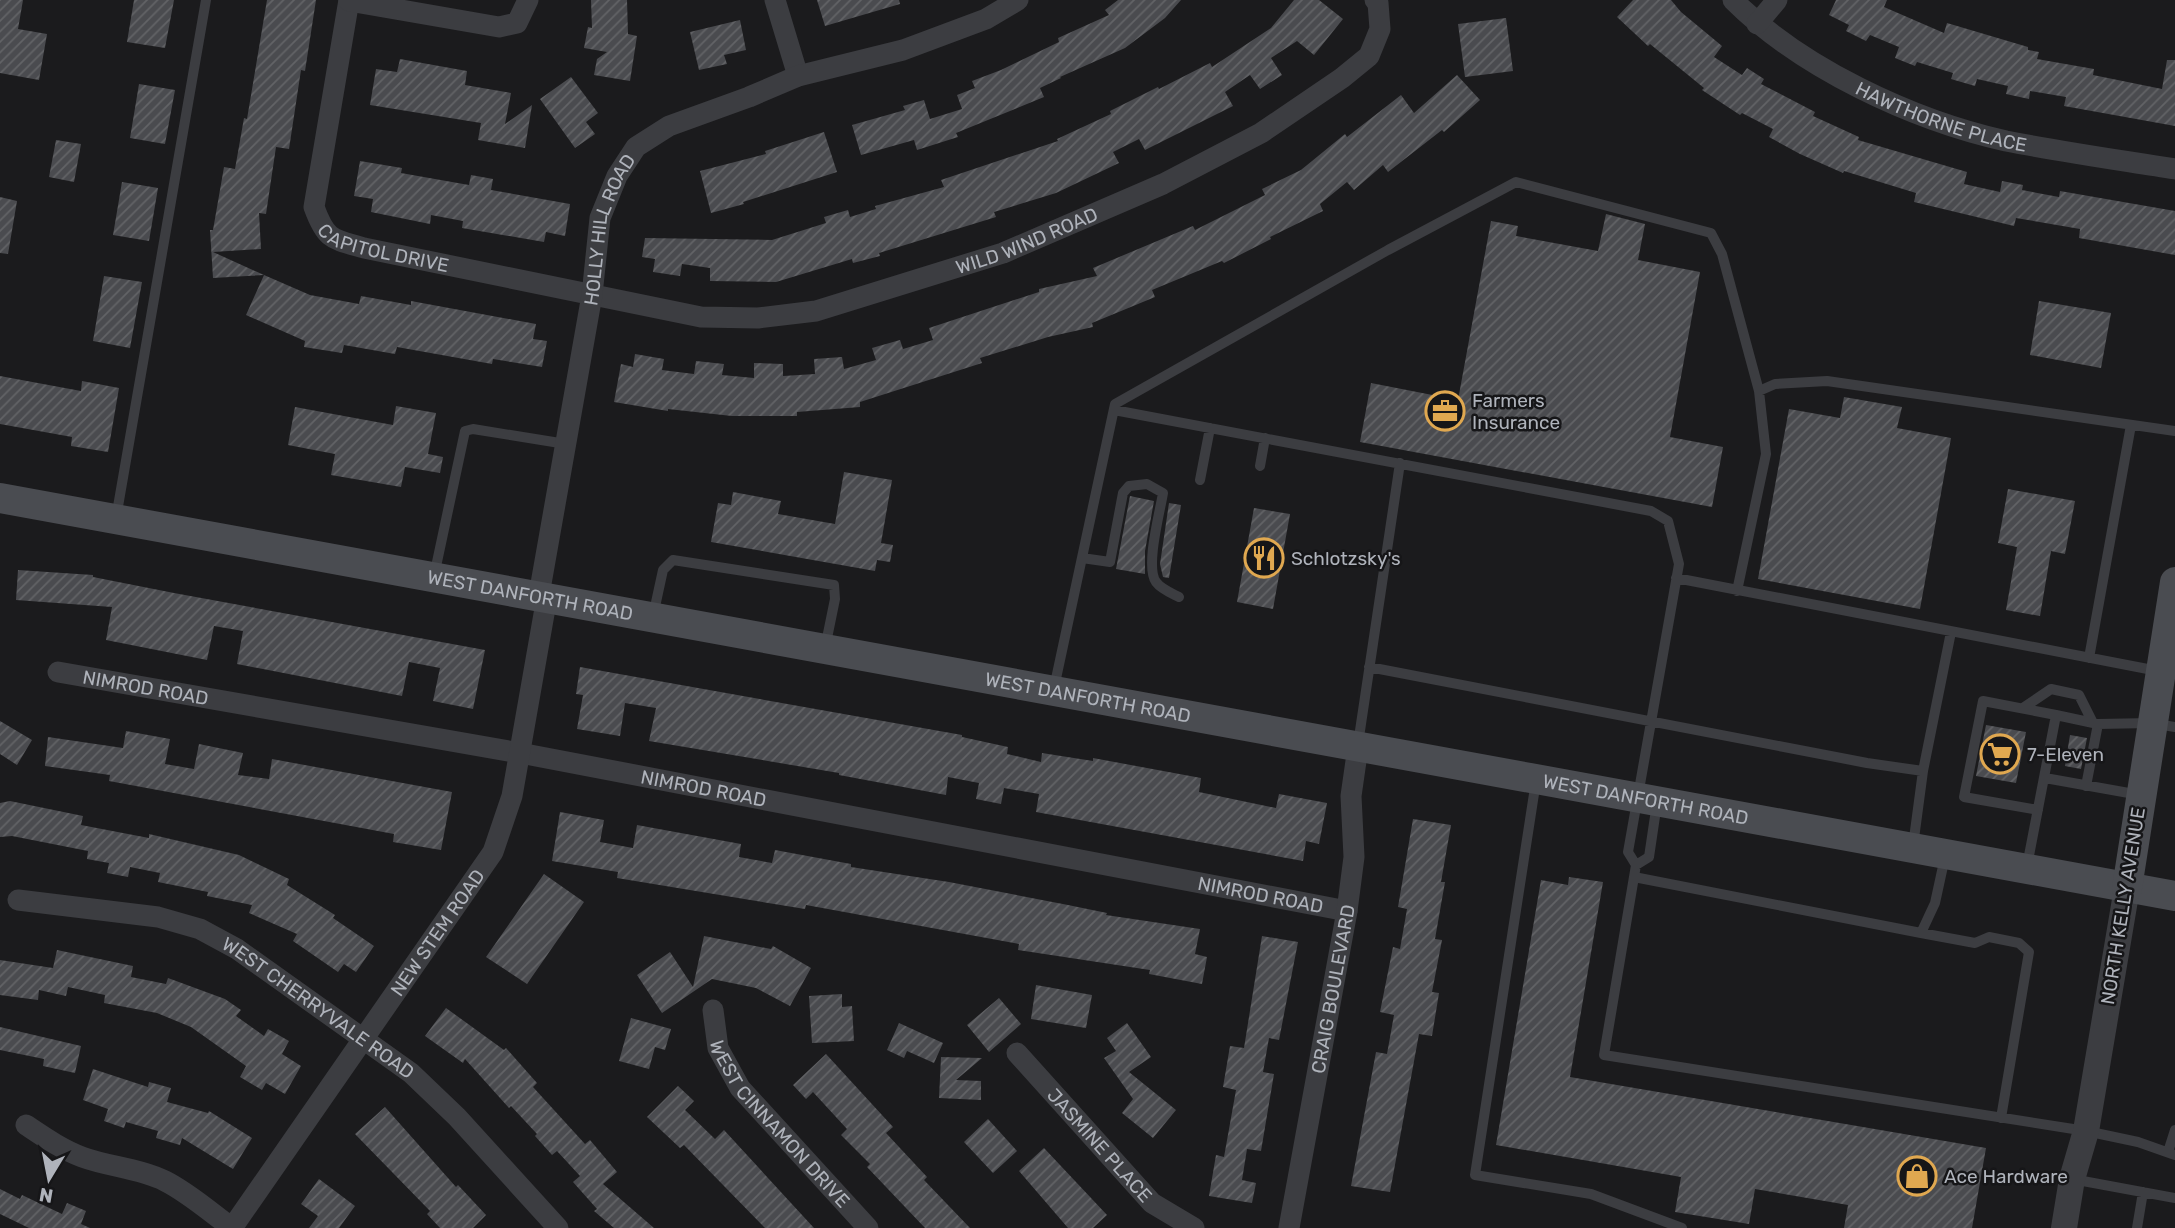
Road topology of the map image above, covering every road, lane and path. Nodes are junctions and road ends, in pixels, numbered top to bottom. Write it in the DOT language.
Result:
graph roads {
  1 [pos="206,0"];
  2 [pos="349,0"];
  3 [pos="528,0"];
  4 [pos="775,0"];
  5 [pos="1017,0"];
  6 [pos="1375,0"];
  7 [pos="1733,0"];
  8 [pos="1777,0"];
  9 [pos="1757,24"];
  10 [pos="798,76"];
  11 [pos="2175,169"];
  12 [pos="592,295"];
  13 [pos="1759,391"];
  14 [pos="1114,410"];
  15 [pos="2131,425"];
  16 [pos="1210,428"];
  17 [pos="2175,431"];
  18 [pos="1265,438"];
  19 [pos="566,444"];
  20 [pos="1400,464"];
  21 [pos="1260,466"];
  22 [pos="1149,471"];
  23 [pos="1200,481"];
  24 [pos="1147,484"];
  25 [pos="0,498"];
  26 [pos="116,518"];
  27 [pos="1082,558"];
  28 [pos="434,576"];
  29 [pos="1676,578"];
  30 [pos="2175,582"];
  31 [pos="1737,591"];
  32 [pos="543,596"];
  33 [pos="1179,597"];
  34 [pos="653,616"];
  35 [pos="1951,632"];
  36 [pos="825,648"];
  37 [pos="2089,658"];
  38 [pos="1369,667"];
  39 [pos="2160,671"];
  40 [pos="58,672"];
  41 [pos="1053,690"];
  42 [pos="2023,708"];
  43 [pos="2056,715"];
  44 [pos="1650,721"];
  45 [pos="2096,724"];
  46 [pos="2163,725"];
  47 [pos="1358,747"];
  48 [pos="520,753"];
  49 [pos="1923,771"];
  50 [pos="2045,778"];
  51 [pos="1537,781"];
  52 [pos="2086,786"];
  53 [pos="2140,795"];
  54 [pos="1648,801"];
  55 [pos="2038,810"];
  56 [pos="1913,848"];
  57 [pos="1945,854"];
  58 [pos="2026,868"];
  59 [pos="1635,871"];
  60 [pos="2127,888"];
  61 [pos="2175,896"];
  62 [pos="18,900"];
  63 [pos="1347,911"];
  64 [pos="1921,933"];
  65 [pos="713,1010"];
  66 [pos="362,1037"];
  67 [pos="1017,1053"];
  68 [pos="2001,1118"];
  69 [pos="26,1125"];
  70 [pos="2175,1130"];
  71 [pos="2086,1131"];
  72 [pos="2172,1154"];
  73 [pos="2072,1179"];
  74 [pos="2143,1192"];
  75 [pos="2175,1198"];
  76 [pos="232,1228"];
  77 [pos="558,1228"];
  78 [pos="868,1228"];
  79 [pos="1194,1228"];
  80 [pos="1289,1228"];
  81 [pos="1682,1228"];
  82 [pos="2064,1228"];
  83 [pos="2137,1228"];
  1 -- 26 [label="lane"];
  2 -- 3 [label="street"];
  2 -- 12 [label="street, CAPITOL DRIVE"];
  4 -- 10 [label="street"];
  5 -- 10 [label="street, HOLLY HILL ROAD"];
  6 -- 12 [label="street, WILD WIND ROAD"];
  7 -- 9 [label="street, HAWTHORNE PLACE"];
  8 -- 9 [label="street"];
  9 -- 11 [label="street, HAWTHORNE PLACE"];
  10 -- 12 [label="street, HOLLY HILL ROAD"];
  12 -- 19 [label="street, HOLLY HILL ROAD"];
  13 -- 14 [label="lane"];
  13 -- 15 [label="lane"];
  13 -- 31 [label="lane"];
  14 -- 16 [label="lane"];
  14 -- 27 [label="lane"];
  15 -- 17 [label="lane"];
  15 -- 37 [label="lane"];
  16 -- 18 [label="lane"];
  16 -- 23 [label="lane"];
  18 -- 20 [label="lane"];
  18 -- 21 [label="lane"];
  19 -- 28 [label="lane"];
  19 -- 32 [label="street, HOLLY HILL ROAD"];
  20 -- 29 [label="lane"];
  20 -- 38 [label="lane"];
  22 -- 24 [label="lane"];
  24 -- 27 [label="lane"];
  24 -- 33 [label="lane"];
  25 -- 26 [label="main road, WEST DANFORTH ROAD"];
  26 -- 28 [label="main road, WEST DANFORTH ROAD"];
  27 -- 41 [label="lane"];
  28 -- 32 [label="main road, WEST DANFORTH ROAD"];
  29 -- 31 [label="lane"];
  29 -- 44 [label="lane"];
  30 -- 39 [label="main road, NORTH KELLY AVENUE"];
  31 -- 35 [label="lane"];
  32 -- 34 [label="main road, WEST DANFORTH ROAD"];
  32 -- 48 [label="street, NEW STEM ROAD"];
  34 -- 36 [label="main road, WEST DANFORTH ROAD"];
  34 -- 36 [label="lane"];
  35 -- 37 [label="lane"];
  35 -- 49 [label="lane"];
  36 -- 41 [label="main road, WEST DANFORTH ROAD"];
  37 -- 39 [label="lane"];
  38 -- 44 [label="lane"];
  38 -- 47 [label="lane"];
  39 -- 46 [label="main road, NORTH KELLY AVENUE"];
  40 -- 48 [label="street, NIMROD ROAD"];
  41 -- 47 [label="main road, WEST DANFORTH ROAD"];
  42 -- 43 [label="lane"];
  42 -- 45 [label="lane"];
  42 -- 55 [label="lane"];
  43 -- 45 [label="lane"];
  43 -- 50 [label="lane"];
  44 -- 49 [label="lane"];
  44 -- 54 [label="lane"];
  45 -- 46 [label="lane"];
  45 -- 52 [label="lane"];
  46 -- 53 [label="main road, NORTH KELLY AVENUE"];
  47 -- 51 [label="main road, WEST DANFORTH ROAD"];
  47 -- 63 [label="street, CRAIG BOULEVARD"];
  48 -- 63 [label="street, NIMROD ROAD"];
  48 -- 66 [label="street, NEW STEM ROAD"];
  49 -- 56 [label="lane"];
  50 -- 52 [label="lane"];
  50 -- 55 [label="lane"];
  51 -- 54 [label="main road, WEST DANFORTH ROAD"];
  51 -- 81 [label="lane"];
  52 -- 53 [label="lane"];
  53 -- 60 [label="main road, NORTH KELLY AVENUE"];
  54 -- 56 [label="main road, WEST DANFORTH ROAD"];
  54 -- 59 [label="lane"];
  54 -- 59 [label="lane"];
  55 -- 58 [label="lane"];
  56 -- 57 [label="main road, WEST DANFORTH ROAD"];
  57 -- 58 [label="main road, WEST DANFORTH ROAD"];
  57 -- 64 [label="lane"];
  58 -- 60 [label="main road, WEST DANFORTH ROAD"];
  59 -- 64 [label="lane"];
  59 -- 68 [label="lane"];
  60 -- 61 [label="main road, WEST DANFORTH ROAD"];
  60 -- 71 [label="street, NORTH KELLY AVENUE"];
  62 -- 66 [label="street, WEST CHERRYVALE ROAD"];
  63 -- 80 [label="street, CRAIG BOULEVARD"];
  64 -- 68 [label="lane"];
  65 -- 78 [label="street, WEST CINNAMON DRIVE"];
  66 -- 76 [label="street, NEW STEM ROAD"];
  66 -- 77 [label="street, WEST CHERRYVALE ROAD"];
  67 -- 79 [label="street, JASMINE PLACE"];
  68 -- 71 [label="lane"];
  69 -- 76 [label="street"];
  70 -- 72 [label="lane"];
  71 -- 72 [label="lane"];
  71 -- 73 [label="street, NORTH KELLY AVENUE"];
  73 -- 74 [label="lane"];
  73 -- 82 [label="street, NORTH KELLY AVENUE"];
  74 -- 75 [label="lane"];
  74 -- 83 [label="lane"];
}
